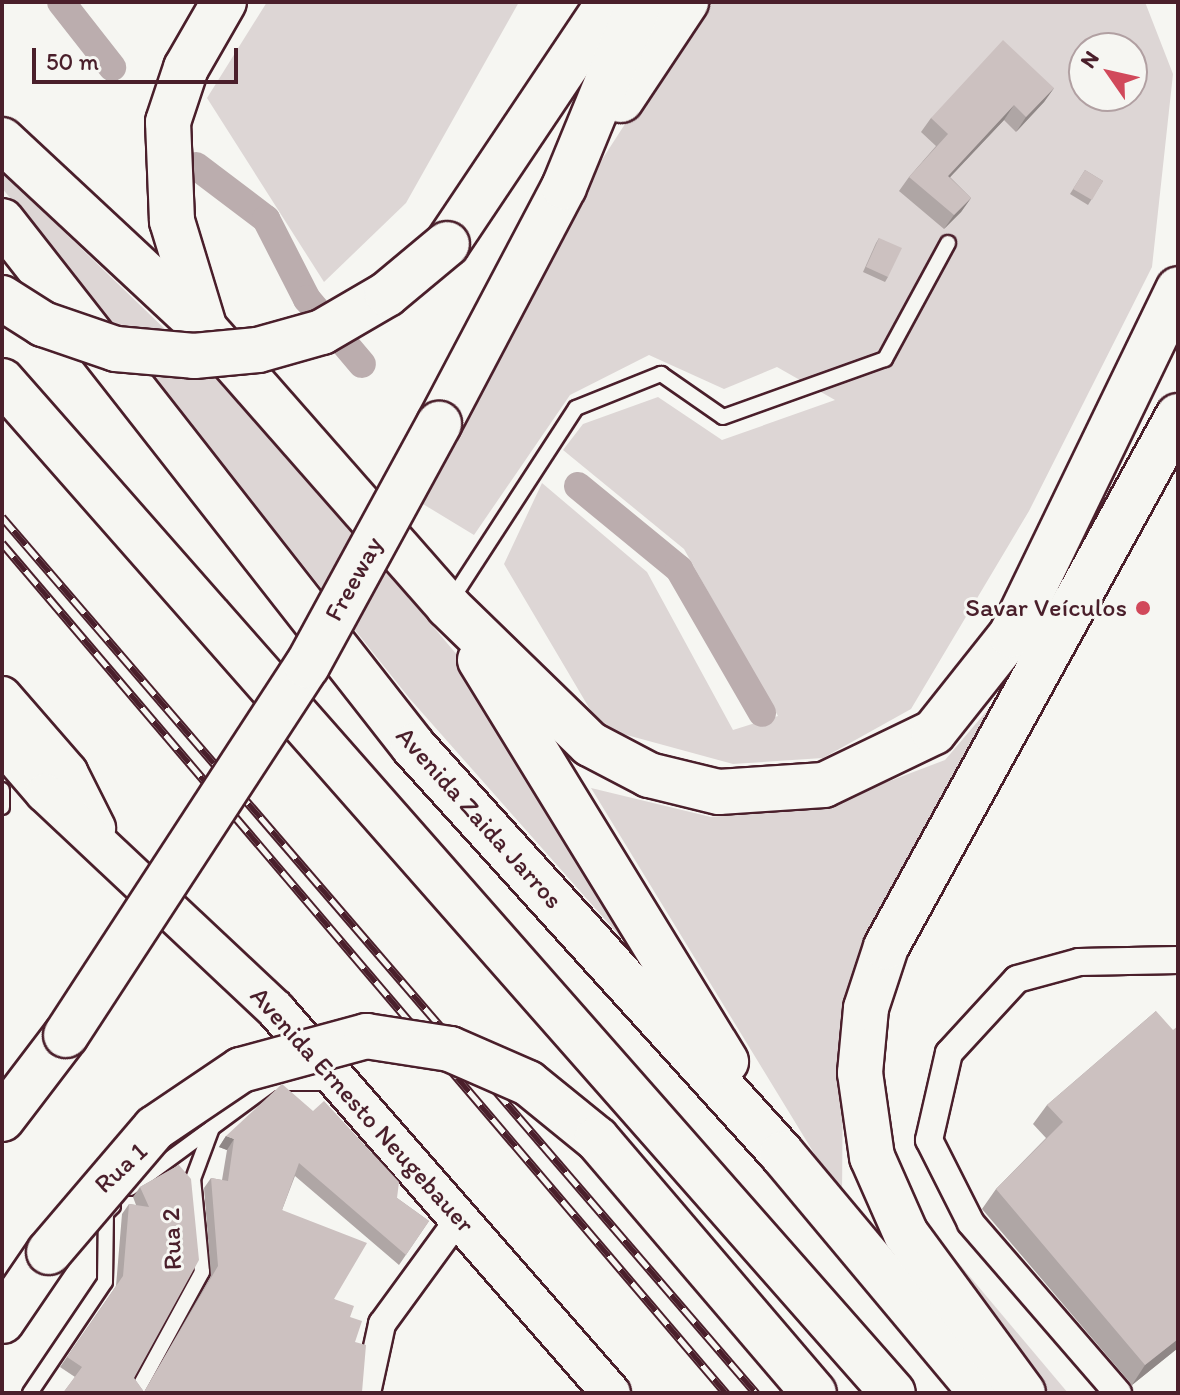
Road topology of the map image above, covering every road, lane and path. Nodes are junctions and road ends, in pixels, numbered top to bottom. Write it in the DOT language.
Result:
graph roads {
  1 [pos="224,2"];
  2 [pos="609,2"];
  3 [pos="640,2"];
  4 [pos="686,2"];
  5 [pos="2,140"];
  6 [pos="564,187"];
  7 [pos="2,221"];
  8 [pos="948,243"];
  9 [pos="1178,289"];
  10 [pos="2,298"];
  11 [pos="205,329"];
  12 [pos="2,381"];
  13 [pos="1178,416"];
  14 [pos="448,606"];
  15 [pos="2,696"];
  16 [pos="2,743"];
  17 [pos="2,790"];
  18 [pos="2,807"];
  19 [pos="101,838"];
  20 [pos="1178,960"];
  21 [pos="346,1085"];
  22 [pos="2,1119"];
  23 [pos="216,1120"];
  24 [pos="782,1154"];
  25 [pos="460,1217"];
  26 [pos="38,1270"];
  27 [pos="2,1321"];
  28 [pos="2,1342"];
  29 [pos="30,1393"];
  30 [pos="136,1393"];
  31 [pos="367,1393"];
  32 [pos="611,1393"];
  33 [pos="814,1393"];
  34 [pos="893,1393"];
  35 [pos="982,1393"];
  36 [pos="1023,1393"];
  37 [pos="1118,1393"];
  1 -- 11 [label="highway"];
  2 -- 10 [label="highway, bridge"];
  3 -- 6 [label="highway, Freeway"];
  4 -- 6 [label="highway"];
  5 -- 11 [label="highway"];
  6 -- 22 [label="highway, Freeway, bridge"];
  7 -- 24 [label="highway, Avenida Zaida Jarros"];
  8 -- 14 [label="lane"];
  9 -- 14 [label="highway"];
  11 -- 14 [label="highway"];
  12 -- 34 [label="highway"];
  13 -- 36 [label="highway"];
  14 -- 24 [label="highway"];
  15 -- 19 [label="main road, Avenida Ernesto Neugebauer"];
  16 -- 19 [label="main road, Avenida Ernesto Neugebauer"];
  17 -- 18 [label="lane"];
  19 -- 21 [label="main road, Avenida Ernesto Neugebauer"];
  20 -- 37 [label="street"];
  21 -- 23 [label="lane, Rua 1"];
  21 -- 25 [label="main road, Avenida Ernesto Neugebauer"];
  23 -- 29 [label="lane, Rua 1"];
  23 -- 30 [label="lane, Rua 2"];
  24 -- 35 [label="highway, Avenida Zaida Jarros"];
  25 -- 31 [label="street"];
  25 -- 32 [label="main road, Avenida Ernesto Neugebauer"];
  26 -- 27 [label="highway"];
  26 -- 28 [label="highway"];
  26 -- 33 [label="highway, bridge"];
}
